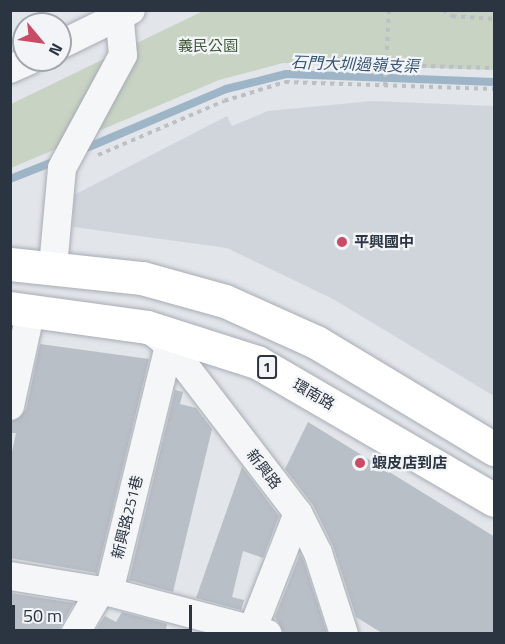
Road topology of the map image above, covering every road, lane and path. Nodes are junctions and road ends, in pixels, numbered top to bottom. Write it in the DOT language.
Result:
graph roads {
  1 [pos="389,10"];
  2 [pos="443,10"];
  3 [pos="124,12"];
  4 [pos="495,19"];
  5 [pos="72,39"];
  6 [pos="386,65"];
  7 [pos="495,68"];
  8 [pos="385,83"];
  9 [pos="495,89"];
  10 [pos="86,160"];
  11 [pos="10,264"];
  12 [pos="53,267"];
  13 [pos="21,309"];
  14 [pos="158,336"];
  15 [pos="10,406"];
  16 [pos="495,449"];
  17 [pos="495,500"];
  18 [pos="298,513"];
  19 [pos="10,576"];
  20 [pos="104,591"];
  21 [pos="212,626"];
  22 [pos="261,631"];
  23 [pos="75,633"];
  24 [pos="344,633"];
  1 -- 6 [label="path"];
  2 -- 4 [label="path"];
  3 -- 5 [label="street"];
  3 -- 12 [label="street"];
  6 -- 7 [label="path"];
  6 -- 8 [label="path"];
  8 -- 9 [label="path"];
  8 -- 10 [label="path"];
  11 -- 12 [label="main road"];
  12 -- 16 [label="main road"];
  13 -- 14 [label="main road, 環南路 / 1"];
  13 -- 15 [label="street"];
  14 -- 17 [label="main road, 環南路 / 1"];
  14 -- 18 [label="street, 新興路"];
  14 -- 20 [label="street, 新興路251巷"];
  18 -- 22 [label="street"];
  18 -- 24 [label="street, 新興路"];
  19 -- 20 [label="street"];
  20 -- 21 [label="street"];
  20 -- 23 [label="street, 新興路251巷"];
  21 -- 22 [label="street"];
}
